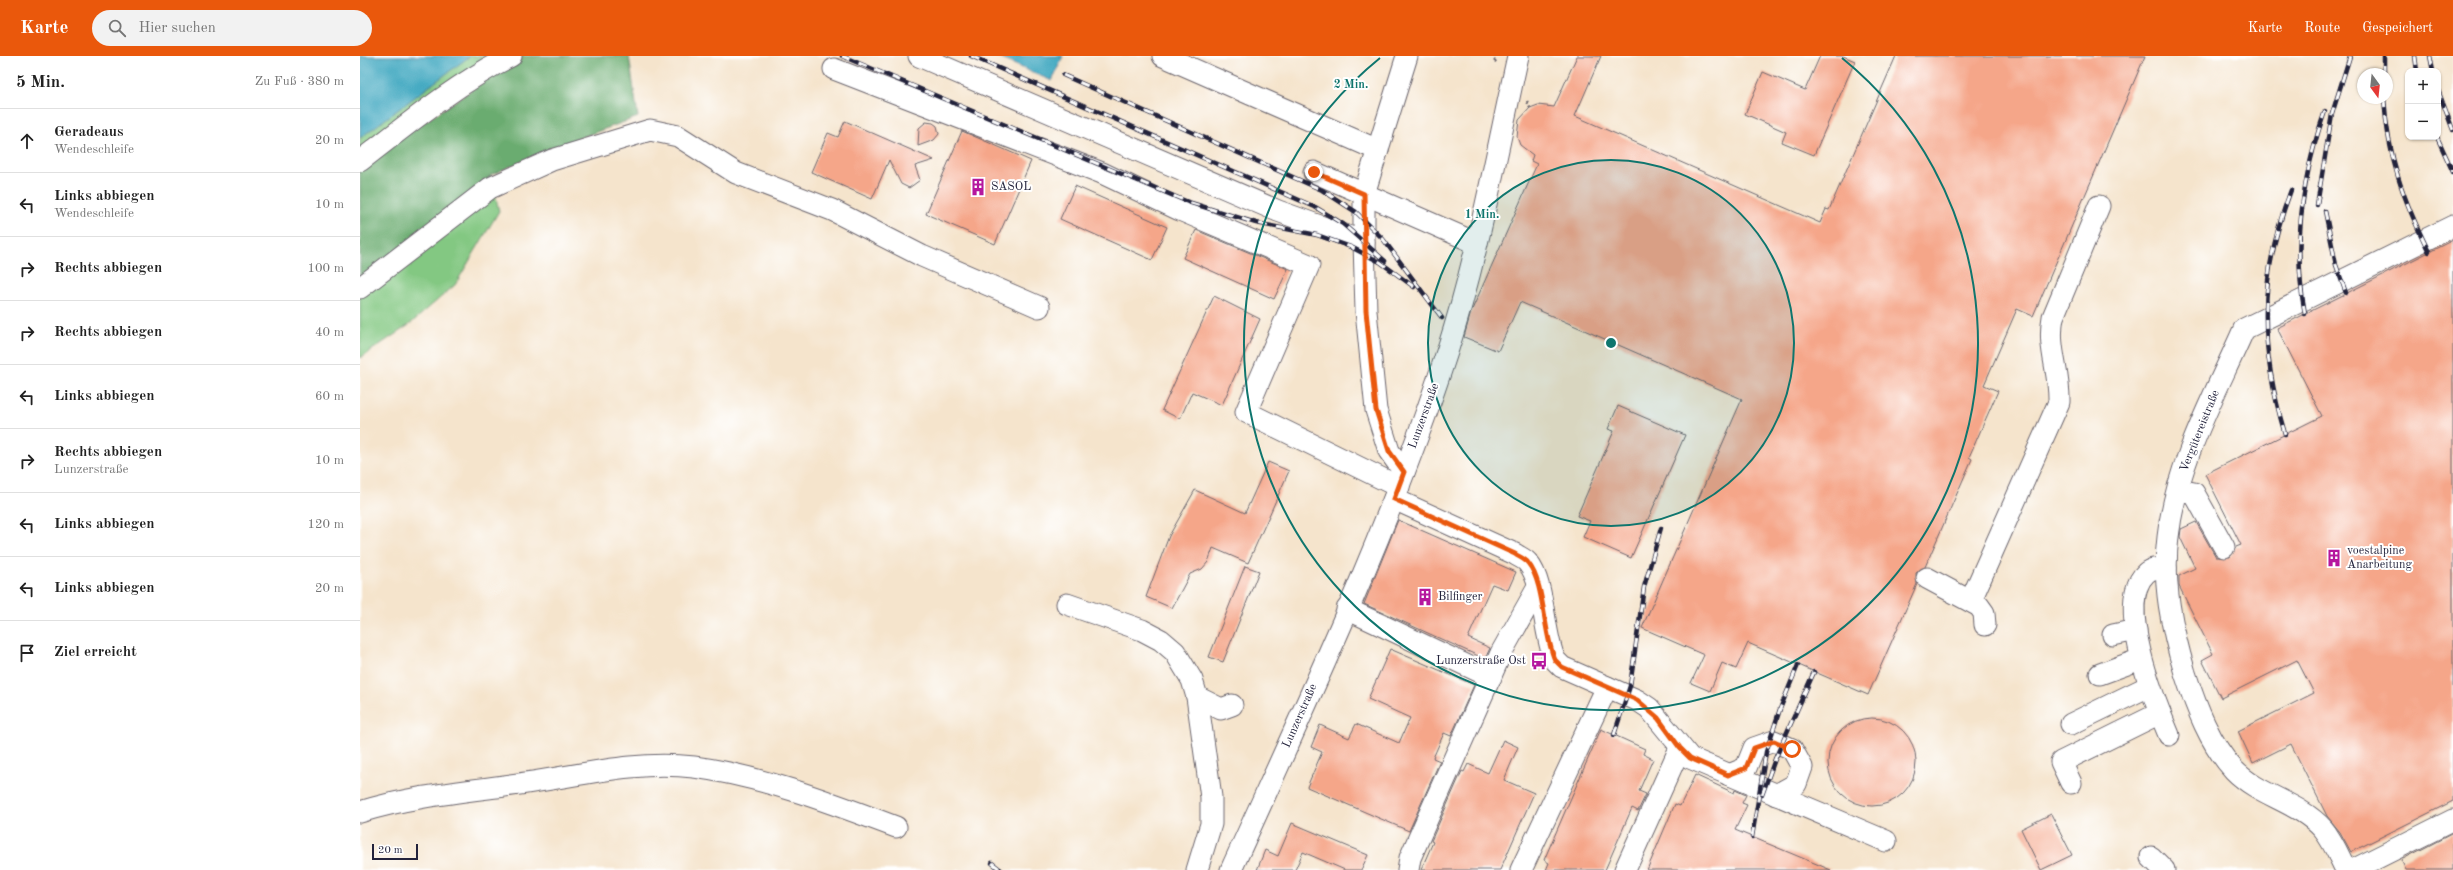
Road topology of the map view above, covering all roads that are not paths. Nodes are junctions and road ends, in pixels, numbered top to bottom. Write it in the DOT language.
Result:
graph roads {
  1 [pos="511,56"];
  2 [pos="919,56"];
  3 [pos="1163,56"];
  4 [pos="1407,56"];
  5 [pos="1518,56"];
  6 [pos="834,69"];
  7 [pos="1378,150"];
  8 [pos="360,161"];
  9 [pos="1314,172"];
  10 [pos="1364,194"];
  11 [pos="2100,206"];
  12 [pos="2453,226"];
  13 [pos="1364,242"];
  14 [pos="1476,243"];
  15 [pos="360,288"];
  16 [pos="1039,308"];
  17 [pos="1399,486"];
  18 [pos="2178,490"];
  19 [pos="2224,547"];
  20 [pos="2166,568"];
  21 [pos="1927,578"];
  22 [pos="1538,587"];
  23 [pos="1971,600"];
  24 [pos="1067,604"];
  25 [pos="1347,608"];
  26 [pos="1986,625"];
  27 [pos="2136,630"];
  28 [pos="2113,635"];
  29 [pos="2141,659"];
  30 [pos="2100,674"];
  31 [pos="1491,677"];
  32 [pos="2149,686"];
  33 [pos="1607,687"];
  34 [pos="1197,697"];
  35 [pos="1232,705"];
  36 [pos="2160,713"];
  37 [pos="2071,724"];
  38 [pos="2169,735"];
  39 [pos="1685,753"];
  40 [pos="1728,775"];
  41 [pos="2071,783"];
  42 [pos="1776,795"];
  43 [pos="360,812"];
  44 [pos="2453,820"];
  45 [pos="896,826"];
  46 [pos="1886,841"];
  47 [pos="1197,870"];
  48 [pos="1231,870"];
  49 [pos="1408,870"];
  50 [pos="1521,870"];
  51 [pos="1625,870"];
  52 [pos="2346,870"];
  53 [pos="2353,870"];
  1 -- 8 [label="street"];
  2 -- 13 [label="street"];
  3 -- 7 [label="street"];
  4 -- 7 [label="street"];
  5 -- 14 [label="street, Lunzerstraße"];
  6 -- 17 [label="street"];
  7 -- 10 [label="street"];
  9 -- 10 [label="street"];
  10 -- 13 [label="street"];
  10 -- 14 [label="street"];
  11 -- 23 [label="street"];
  12 -- 18 [label="street, Vergütereistraße"];
  13 -- 17 [label="street"];
  14 -- 17 [label="street, Lunzerstraße"];
  15 -- 16 [label="street"];
  17 -- 22 [label="street"];
  17 -- 25 [label="street, Lunzerstraße"];
  18 -- 19 [label="street"];
  18 -- 20 [label="street, Vergütereistraße"];
  20 -- 27 [label="street"];
  20 -- 52 [label="street, Vergütereistraße"];
  21 -- 23 [label="street"];
  22 -- 31 [label="street"];
  22 -- 33 [label="street"];
  23 -- 26 [label="street"];
  24 -- 34 [label="street"];
  25 -- 31 [label="street"];
  25 -- 48 [label="street, Lunzerstraße"];
  27 -- 28 [label="street"];
  27 -- 29 [label="street"];
  29 -- 30 [label="street"];
  29 -- 32 [label="street"];
  31 -- 49 [label="street"];
  32 -- 36 [label="street"];
  32 -- 37 [label="street"];
  33 -- 39 [label="street"];
  33 -- 50 [label="street"];
  34 -- 35 [label="street"];
  34 -- 47 [label="street"];
  36 -- 38 [label="street"];
  36 -- 41 [label="street"];
  39 -- 40 [label="street"];
  39 -- 51 [label="street"];
  40 -- 42 [label="street"];
  40 -- 42 [label="street"];
  42 -- 46 [label="street"];
  43 -- 45 [label="street"];
  44 -- 53 [label="street"];
}
